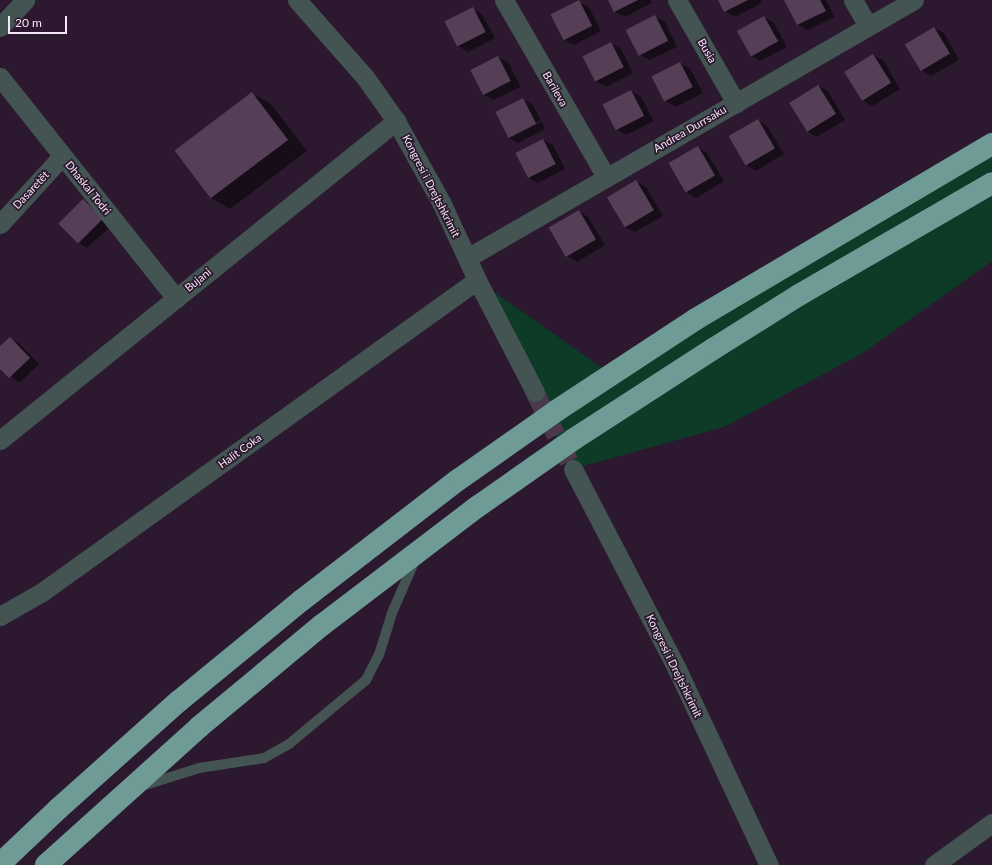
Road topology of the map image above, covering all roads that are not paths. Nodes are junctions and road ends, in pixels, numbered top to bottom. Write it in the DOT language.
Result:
graph roads {
  1 [pos="25,0"];
  2 [pos="297,0"];
  3 [pos="504,0"];
  4 [pos="677,0"];
  5 [pos="853,0"];
  6 [pos="914,0"];
  7 [pos="868,26"];
  8 [pos="0,27"];
  9 [pos="0,77"];
  10 [pos="736,103"];
  11 [pos="396,121"];
  12 [pos="992,144"];
  13 [pos="62,156"];
  14 [pos="606,177"];
  15 [pos="992,183"];
  16 [pos="0,224"];
  17 [pos="467,258"];
  18 [pos="477,280"];
  19 [pos="176,298"];
  20 [pos="535,392"];
  21 [pos="0,440"];
  22 [pos="572,469"];
  23 [pos="419,551"];
  24 [pos="0,616"];
  25 [pos="125,792"];
  26 [pos="992,823"];
  27 [pos="0,864"];
  28 [pos="46,865"];
  29 [pos="769,865"];
  30 [pos="934,865"];
  1 -- 8 [label="street"];
  2 -- 11 [label="street, Kongresi i Drejtshkrimit"];
  3 -- 14 [label="street, Barileva"];
  4 -- 10 [label="street, Busia"];
  5 -- 7 [label="street"];
  6 -- 7 [label="street, Andrea Durrsaku"];
  7 -- 10 [label="street, Andrea Durrsaku"];
  9 -- 13 [label="street, Dhaskal Todri"];
  10 -- 14 [label="street, Andrea Durrsaku"];
  11 -- 17 [label="street, Kongresi i Drejtshkrimit"];
  11 -- 19 [label="street, Bujani"];
  12 -- 27 [label="highway"];
  13 -- 16 [label="street, Dasaretët"];
  13 -- 19 [label="street, Dhaskal Todri"];
  14 -- 17 [label="street, Andrea Durrsaku"];
  15 -- 23 [label="highway"];
  17 -- 18 [label="street, Kongresi i Drejtshkrimit"];
  18 -- 20 [label="street, Kongresi i Drejtshkrimit"];
  18 -- 24 [label="street, Halit Coka"];
  19 -- 21 [label="street, Bujani"];
  22 -- 29 [label="street, Kongresi i Drejtshkrimit"];
  23 -- 25 [label="highway"];
  23 -- 25 [label="lane"];
  25 -- 28 [label="highway"];
  26 -- 30 [label="street"];
}
